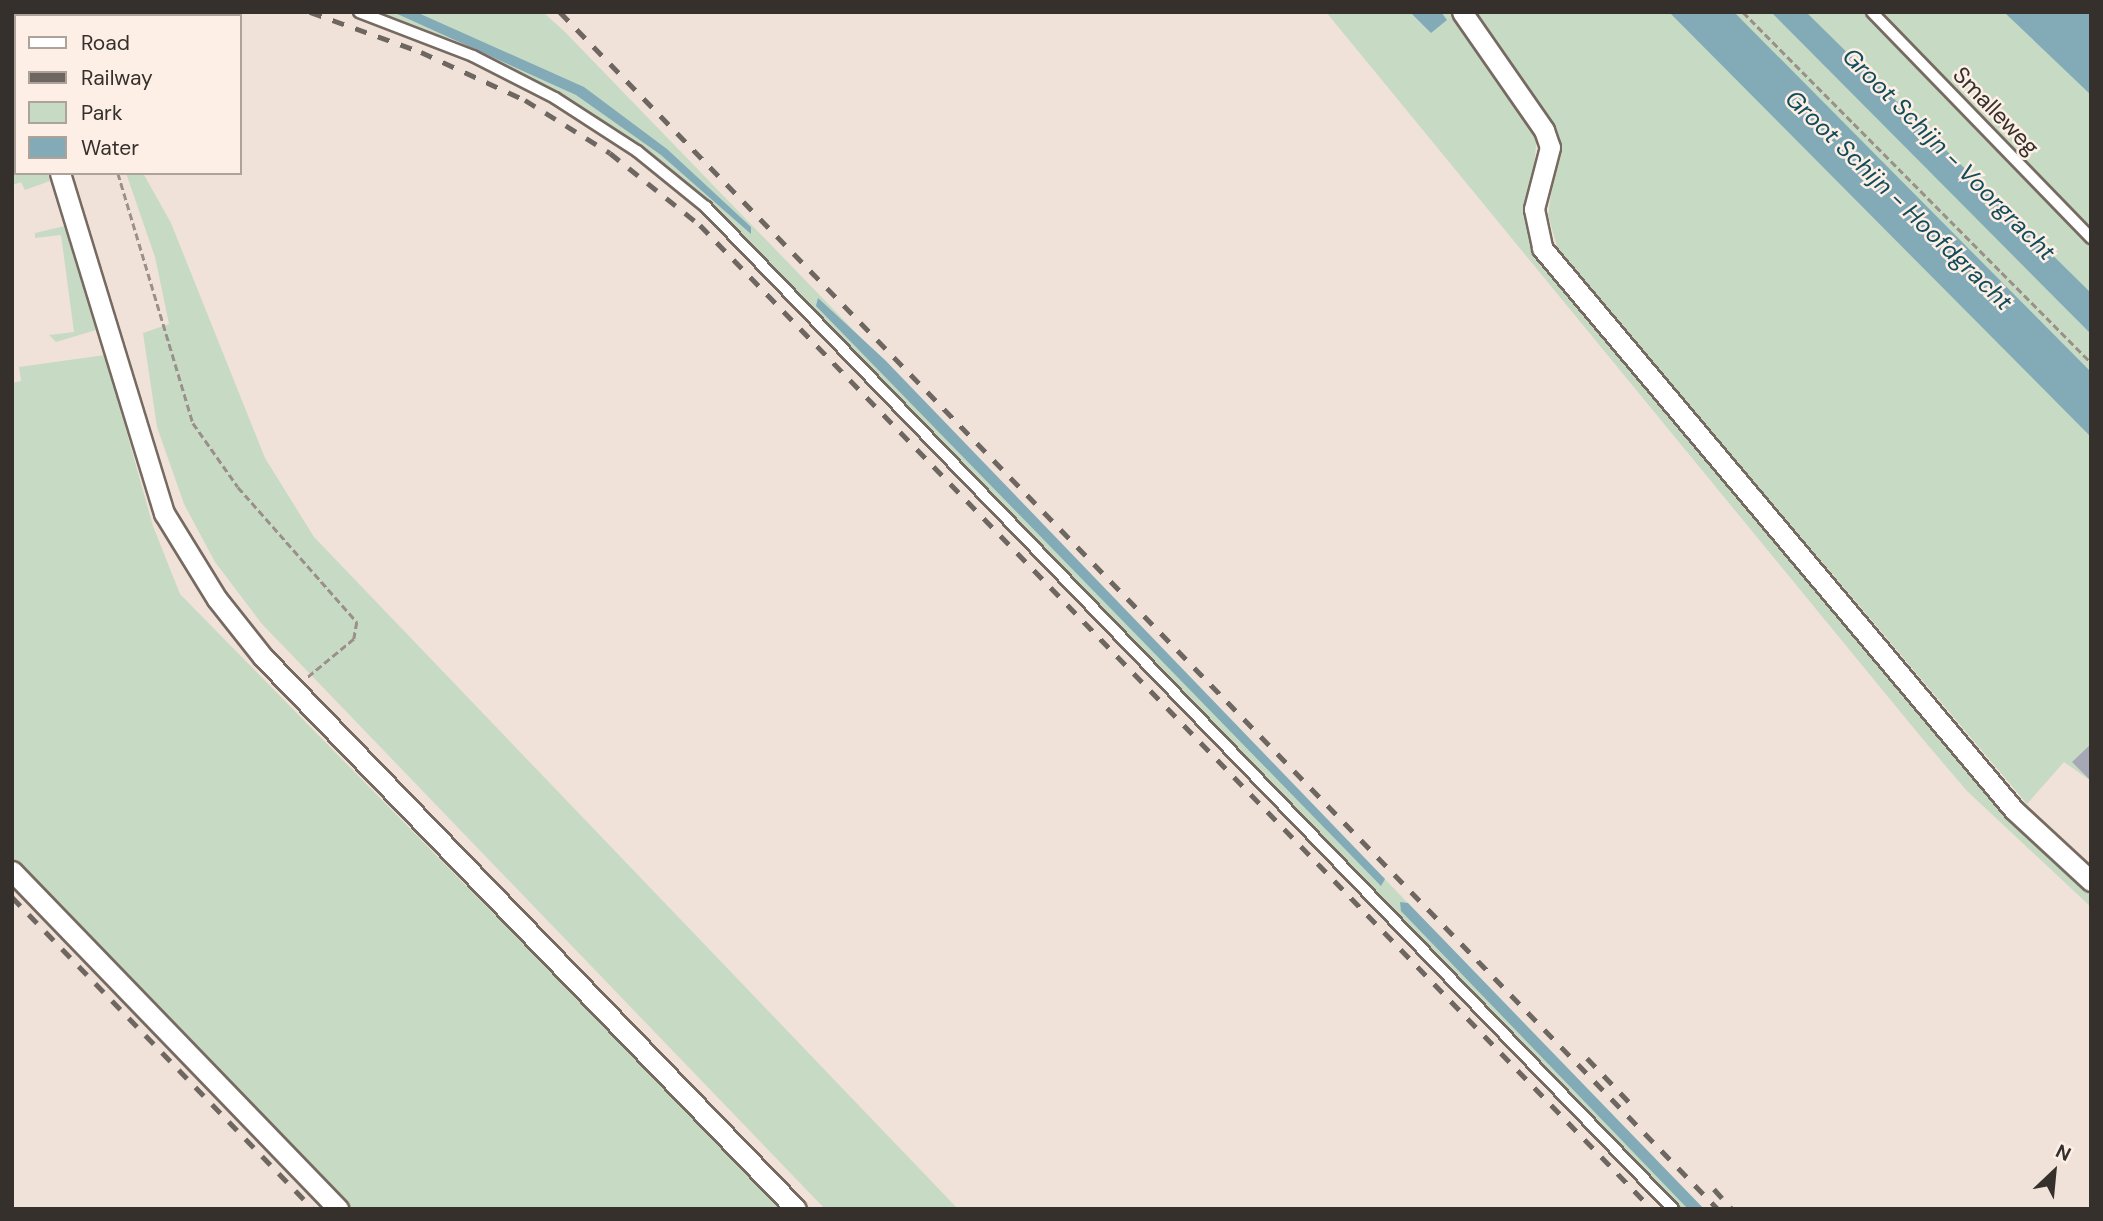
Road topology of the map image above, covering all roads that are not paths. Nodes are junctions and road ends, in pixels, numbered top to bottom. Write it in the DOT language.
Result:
graph roads {
  1 [pos="359,12"];
  2 [pos="1462,12"];
  3 [pos="1872,12"];
  4 [pos="61,175"];
  5 [pos="2091,238"];
  6 [pos="12,871"];
  7 [pos="2091,881"];
  8 [pos="338,1209"];
  9 [pos="796,1209"];
  10 [pos="1673,1209"];
  1 -- 10 [label="lane"];
  2 -- 7 [label="street"];
  3 -- 5 [label="lane, Smalleweg"];
  4 -- 9 [label="street"];
  6 -- 8 [label="street"];
}
